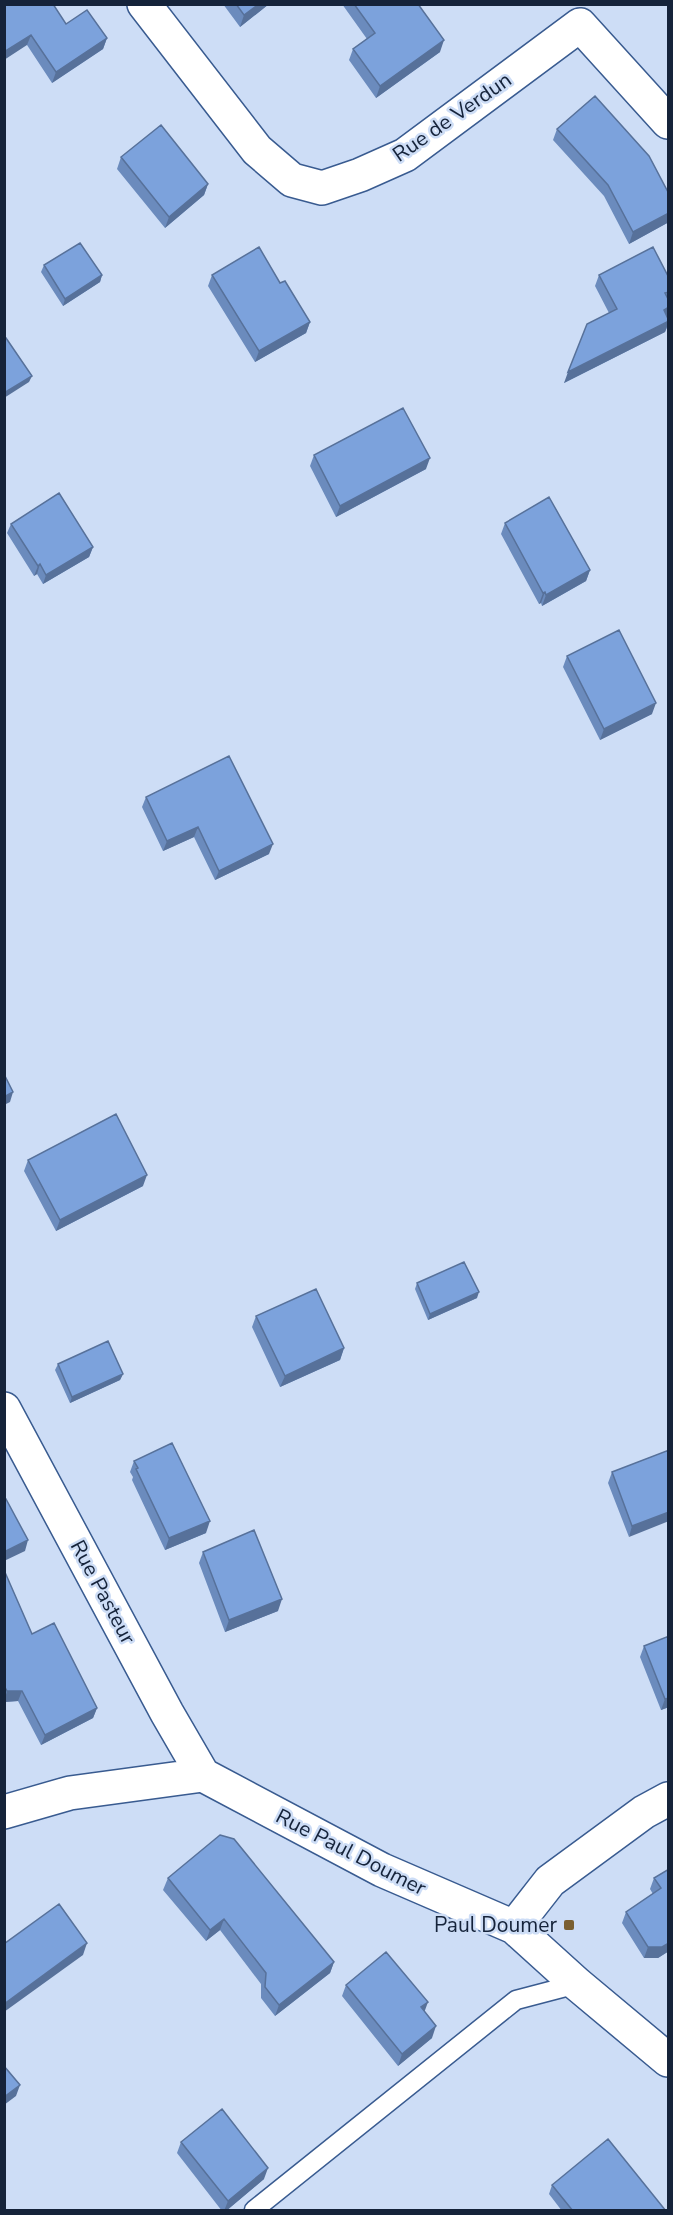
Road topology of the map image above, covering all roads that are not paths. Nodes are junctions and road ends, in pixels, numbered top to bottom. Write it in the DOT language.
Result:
graph roads {
  1 [pos="144,4"];
  2 [pos="669,122"];
  3 [pos="4,1409"];
  4 [pos="203,1775"];
  5 [pos="669,1799"];
  6 [pos="4,1812"];
  7 [pos="514,1928"];
  8 [pos="577,1984"];
  9 [pos="669,2060"];
  10 [pos="255,2211"];
  1 -- 2 [label="street, Rue de Verdun"];
  3 -- 4 [label="street, Rue Pasteur"];
  4 -- 6 [label="street"];
  4 -- 7 [label="street, Rue Paul Doumer"];
  5 -- 7 [label="street"];
  7 -- 8 [label="street, Rue Paul Doumer"];
  8 -- 9 [label="street, Rue Paul Doumer"];
  8 -- 10 [label="lane"];
}
